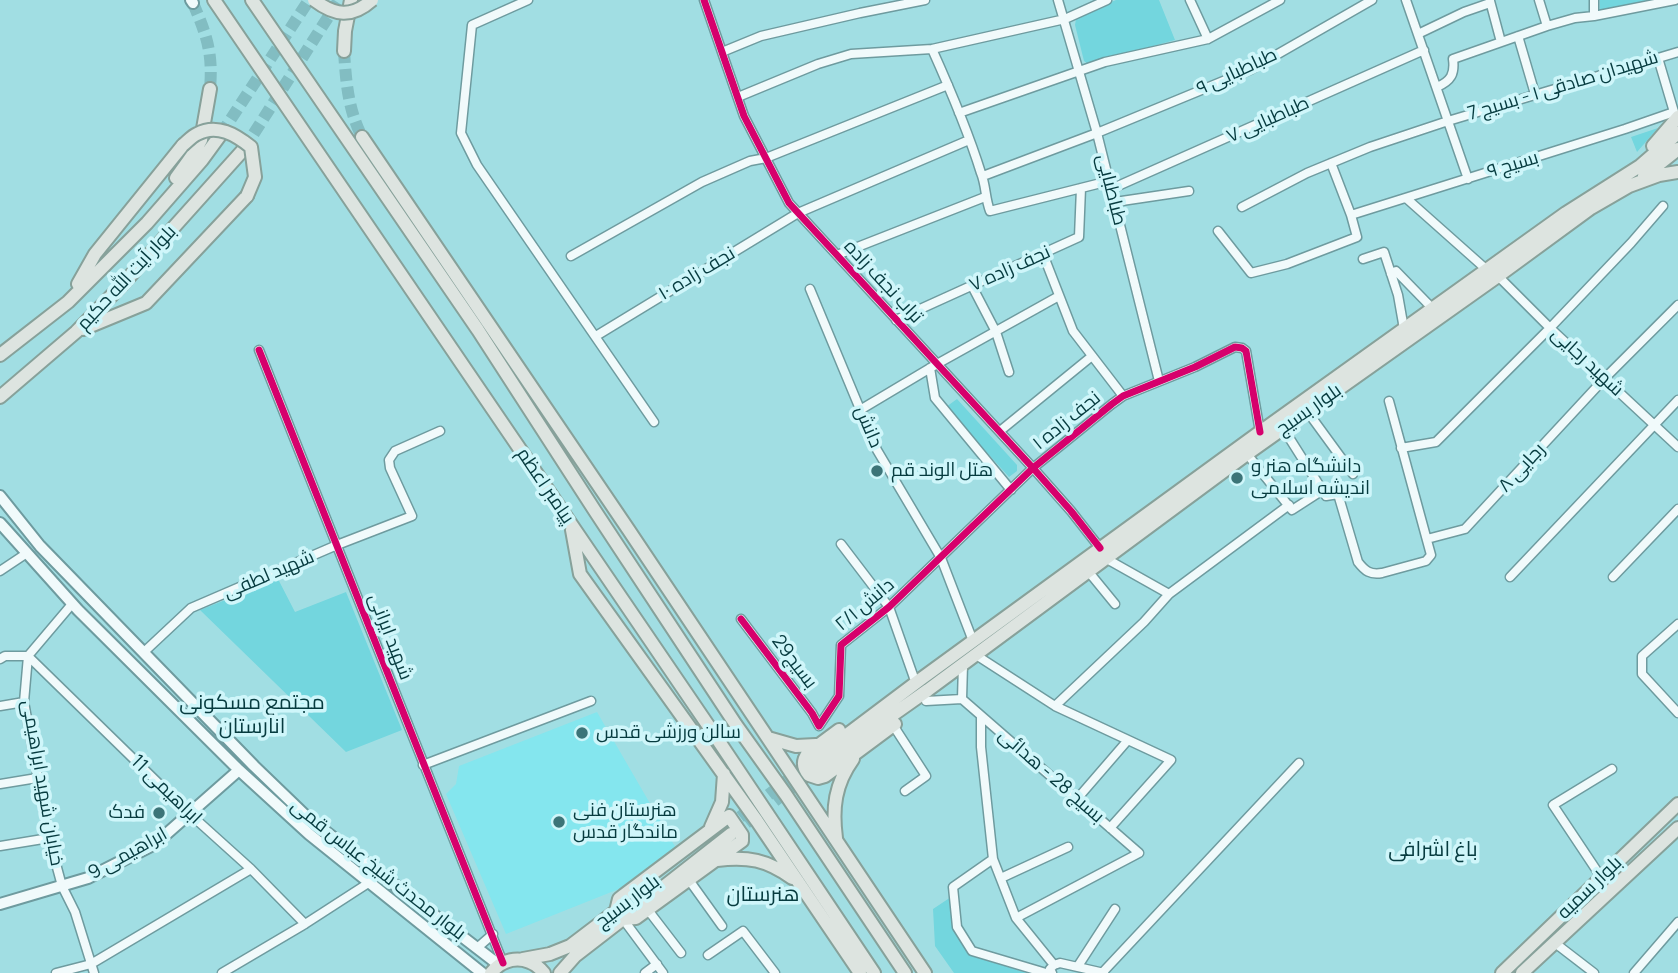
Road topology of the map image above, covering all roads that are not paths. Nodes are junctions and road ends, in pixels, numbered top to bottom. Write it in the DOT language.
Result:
graph roads {
  1 [pos="214,0"];
  2 [pos="252,0"];
  3 [pos="314,0"];
  4 [pos="351,0"];
  5 [pos="372,0"];
  6 [pos="528,0"];
  7 [pos="704,0"];
  8 [pos="925,0"];
  9 [pos="1058,0"];
  10 [pos="1107,0"];
  11 [pos="1190,0"];
  12 [pos="1280,0"];
  13 [pos="1372,0"];
  14 [pos="1406,0"];
  15 [pos="1539,0"];
  16 [pos="1594,0"];
  17 [pos="1675,0"];
  18 [pos="915,1"];
  19 [pos="1490,2"];
  20 [pos="1594,16"];
  21 [pos="1065,19"];
  22 [pos="1547,26"];
  23 [pos="1418,34"];
  24 [pos="1518,36"];
  25 [pos="1208,39"];
  26 [pos="1501,42"];
  27 [pos="932,48"];
  28 [pos="1424,50"];
  29 [pos="344,51"];
  30 [pos="722,52"];
  31 [pos="1678,52"];
  32 [pos="1658,58"];
  33 [pos="1080,72"];
  34 [pos="948,85"];
  35 [pos="1437,87"];
  36 [pos="210,89"];
  37 [pos="1535,94"];
  38 [pos="737,97"];
  39 [pos="959,113"];
  40 [pos="1676,114"];
  41 [pos="1448,121"];
  42 [pos="1678,132"];
  43 [pos="1097,133"];
  44 [pos="221,134"];
  45 [pos="362,137"];
  46 [pos="969,140"];
  47 [pos="244,149"];
  48 [pos="1678,149"];
  49 [pos="766,158"];
  50 [pos="1331,163"];
  51 [pos="1678,172"];
  52 [pos="983,176"];
  53 [pos="1468,179"];
  54 [pos="1625,183"];
  55 [pos="1110,185"];
  56 [pos="1081,188"];
  57 [pos="1189,191"];
  58 [pos="985,197"];
  59 [pos="1406,198"];
  60 [pos="1115,202"];
  61 [pos="1663,206"];
  62 [pos="1242,207"];
  63 [pos="797,213"];
  64 [pos="1351,215"];
  65 [pos="147,223"];
  66 [pos="1218,231"];
  67 [pos="1043,254"];
  68 [pos="836,255"];
  69 [pos="571,256"];
  70 [pos="1363,259"];
  71 [pos="1492,273"];
  72 [pos="1391,274"];
  73 [pos="972,286"];
  74 [pos="810,289"];
  75 [pos="1059,296"];
  76 [pos="68,302"];
  77 [pos="1678,306"];
  78 [pos="1433,309"];
  79 [pos="896,320"];
  80 [pos="1550,328"];
  81 [pos="1404,329"];
  82 [pos="478,330"];
  83 [pos="493,331"];
  84 [pos="76,332"];
  85 [pos="996,332"];
  86 [pos="596,336"];
  87 [pos="1386,348"];
  88 [pos="259,351"];
  89 [pos="0,355"];
  90 [pos="1092,356"];
  91 [pos="1373,358"];
  92 [pos="934,366"];
  93 [pos="1009,372"];
  94 [pos="1605,378"];
  95 [pos="1158,381"];
  96 [pos="1123,396"];
  97 [pos="0,397"];
  98 [pos="1678,400"];
  99 [pos="1389,401"];
  100 [pos="860,410"];
  101 [pos="1307,411"];
  102 [pos="654,422"];
  103 [pos="1654,424"];
  104 [pos="1283,428"];
  105 [pos="440,430"];
  106 [pos="1000,431"];
  107 [pos="1260,432"];
  108 [pos="1678,447"];
  109 [pos="1401,448"];
  110 [pos="1247,454"];
  111 [pos="1034,468"];
  112 [pos="1353,474"];
  113 [pos="1011,490"];
  114 [pos="1323,490"];
  115 [pos="0,496"];
  116 [pos="1289,505"];
  117 [pos="991,508"];
  118 [pos="1678,509"];
  119 [pos="595,511"];
  120 [pos="0,523"];
  121 [pos="570,523"];
  122 [pos="628,529"];
  123 [pos="1427,539"];
  124 [pos="841,544"];
  125 [pos="337,545"];
  126 [pos="27,553"];
  127 [pos="1103,553"];
  128 [pos="941,558"];
  129 [pos="0,571"];
  130 [pos="1088,571"];
  131 [pos="1510,577"];
  132 [pos="1613,577"];
  133 [pos="1169,594"];
  134 [pos="72,604"];
  135 [pos="1115,604"];
  136 [pos="889,607"];
  137 [pos="741,618"];
  138 [pos="1678,624"];
  139 [pos="973,641"];
  140 [pos="144,652"];
  141 [pos="976,655"];
  142 [pos="28,656"];
  143 [pos="0,659"];
  144 [pos="963,665"];
  145 [pos="922,687"];
  146 [pos="962,699"];
  147 [pos="591,701"];
  148 [pos="24,702"];
  149 [pos="0,706"];
  150 [pos="1055,706"];
  151 [pos="1678,713"];
  152 [pos="981,716"];
  153 [pos="893,725"];
  154 [pos="819,726"];
  155 [pos="768,738"];
  156 [pos="1128,740"];
  157 [pos="820,744"];
  158 [pos="858,751"];
  159 [pos="1299,763"];
  160 [pos="423,765"];
  161 [pos="814,765"];
  162 [pos="1612,769"];
  163 [pos="239,770"];
  164 [pos="724,774"];
  165 [pos="37,778"];
  166 [pos="0,784"];
  167 [pos="905,791"];
  168 [pos="1077,799"];
  169 [pos="750,800"];
  170 [pos="1678,804"];
  171 [pos="190,814"];
  172 [pos="1110,828"];
  173 [pos="1678,828"];
  174 [pos="710,830"];
  175 [pos="729,831"];
  176 [pos="49,838"];
  177 [pos="837,841"];
  178 [pos="0,846"];
  179 [pos="1068,847"];
  180 [pos="993,859"];
  181 [pos="717,860"];
  182 [pos="251,869"];
  183 [pos="1601,877"];
  184 [pos="1001,878"];
  185 [pos="689,880"];
  186 [pos="370,882"];
  187 [pos="799,883"];
  188 [pos="62,886"];
  189 [pos="0,904"];
  190 [pos="1115,909"];
  191 [pos="648,910"];
  192 [pos="619,915"];
  193 [pos="1016,918"];
  194 [pos="1678,922"];
  195 [pos="305,924"];
  196 [pos="722,926"];
  197 [pos="493,934"];
  198 [pos="1555,943"];
  199 [pos="477,948"];
  200 [pos="681,953"];
  201 [pos="708,955"];
  202 [pos="523,959"];
  203 [pos="657,964"];
  204 [pos="1078,966"];
  205 [pos="498,967"];
  206 [pos="92,969"];
  207 [pos="1053,969"];
  208 [pos="1104,972"];
  209 [pos="56,973"];
  210 [pos="222,973"];
  211 [pos="482,973"];
  212 [pos="544,973"];
  213 [pos="559,973"];
  214 [pos="645,973"];
  215 [pos="663,973"];
  216 [pos="775,973"];
  217 [pos="860,973"];
  218 [pos="874,973"];
  219 [pos="905,973"];
  220 [pos="925,973"];
  221 [pos="1046,973"];
  222 [pos="1502,973"];
  223 [pos="1522,973"];
  224 [pos="1594,973"];
  225 [pos="1634,973"];
  1 -- 121 [label="main road, پیامبر اعظم"];
  2 -- 82 [label="main road, پیامبر اعظم"];
  3 -- 5 [label="main road, bridge"];
  4 -- 29 [label="main road"];
  6 -- 86 [label="street"];
  7 -- 30 [label="street, تراب نجف زاده"];
  8 -- 18 [label="street"];
  9 -- 21 [label="street, طباطبایی"];
  10 -- 21 [label="street"];
  11 -- 25 [label="street"];
  12 -- 25 [label="street"];
  13 -- 43 [label="street, طباطبایی ۹"];
  14 -- 23 [label="street"];
  15 -- 22 [label="street"];
  16 -- 20 [label="street"];
  17 -- 20 [label="street"];
  18 -- 30 [label="street"];
  19 -- 23 [label="street"];
  19 -- 26 [label="street"];
  20 -- 22 [label="street"];
  21 -- 27 [label="street"];
  21 -- 33 [label="street, طباطبایی"];
  22 -- 24 [label="street"];
  23 -- 28 [label="street"];
  24 -- 26 [label="street"];
  24 -- 37 [label="street"];
  25 -- 33 [label="street"];
  26 -- 35 [label="street"];
  27 -- 34 [label="street"];
  27 -- 38 [label="street"];
  28 -- 35 [label="street"];
  28 -- 55 [label="street, طباطبایی ۷"];
  30 -- 38 [label="street, تراب نجف زاده"];
  31 -- 32 [label="street, شهیدان صادقی ۱ - بسیج 7"];
  32 -- 37 [label="street, شهیدان صادقی ۱ - بسیج 7"];
  32 -- 40 [label="street"];
  33 -- 39 [label="street"];
  33 -- 43 [label="street, طباطبایی"];
  34 -- 39 [label="street"];
  34 -- 49 [label="street"];
  35 -- 41 [label="street"];
  36 -- 65 [label="main road"];
  37 -- 41 [label="street, شهیدان صادقی ۱ - بسیج 7"];
  38 -- 49 [label="street, تراب نجف زاده"];
  39 -- 46 [label="street"];
  40 -- 53 [label="street, بسیج ۹"];
  40 -- 54 [label="main road"];
  41 -- 50 [label="street, شهیدان صادقی ۱ - بسیج 7"];
  41 -- 53 [label="street"];
  42 -- 54 [label="main road"];
  43 -- 52 [label="street, طباطبایی ۹"];
  43 -- 55 [label="street, طباطبایی"];
  44 -- 65 [label="main road, بلوار آیت الله حکیم"];
  45 -- 83 [label="main road"];
  46 -- 52 [label="street"];
  46 -- 63 [label="street, نجف زاده ۱۰"];
  47 -- 84 [label="main road, بلوار آیت الله حکیم"];
  48 -- 54 [label="main road"];
  49 -- 63 [label="street, تراب نجف زاده"];
  49 -- 69 [label="street"];
  50 -- 62 [label="street, شهیدان صادقی ۱ - بسیج 7"];
  50 -- 64 [label="street"];
  51 -- 54 [label="main road, بلوار بسیج"];
  52 -- 58 [label="street"];
  53 -- 59 [label="street, بسیج ۹"];
  54 -- 71 [label="main road, بلوار بسیج"];
  55 -- 56 [label="street, طباطبایی ۷"];
  55 -- 60 [label="street, طباطبایی"];
  56 -- 58 [label="street, طباطبایی ۷"];
  56 -- 67 [label="street, نجف زاده ۷"];
  57 -- 60 [label="street"];
  58 -- 68 [label="street"];
  59 -- 64 [label="street, بسیج ۹"];
  59 -- 71 [label="street, شهید رجایی"];
  60 -- 95 [label="street, طباطبایی"];
  61 -- 80 [label="street"];
  63 -- 68 [label="street, تراب نجف زاده"];
  63 -- 86 [label="street, نجف زاده ۱۰"];
  64 -- 66 [label="street"];
  65 -- 76 [label="main road, بلوار آیت الله حکیم"];
  67 -- 73 [label="street, نجف زاده ۷"];
  67 -- 75 [label="street"];
  68 -- 79 [label="street, تراب نجف زاده"];
  70 -- 72 [label="street"];
  71 -- 78 [label="main road, بلوار بسیج"];
  71 -- 80 [label="street, شهید رجایی"];
  71 -- 87 [label="main road, بلوار بسیج"];
  72 -- 78 [label="street"];
  72 -- 81 [label="street"];
  73 -- 79 [label="street, نجف زاده ۷"];
  73 -- 85 [label="street"];
  74 -- 100 [label="street, دانش"];
  75 -- 85 [label="street"];
  75 -- 90 [label="street"];
  76 -- 84 [label="main road, bridge"];
  76 -- 89 [label="main road, بلوار آیت الله حکیم"];
  77 -- 94 [label="street, رجایی ۸"];
  78 -- 81 [label="main road, بلوار بسیج"];
  79 -- 92 [label="street, تراب نجف زاده"];
  80 -- 94 [label="street, شهید رجایی"];
  80 -- 109 [label="street"];
  81 -- 87 [label="main road, بلوار بسیج"];
  82 -- 83 [label="main road"];
  82 -- 119 [label="main road, پیامبر اعظم"];
  83 -- 122 [label="main road"];
  84 -- 97 [label="main road, بلوار آیت الله حکیم"];
  85 -- 92 [label="street"];
  85 -- 93 [label="street"];
  86 -- 102 [label="street"];
  87 -- 91 [label="main road, بلوار بسیج"];
  88 -- 125 [label="street, شهید ایرانی"];
  90 -- 96 [label="street"];
  90 -- 106 [label="street"];
  91 -- 101 [label="main road, بلوار بسیج"];
  91 -- 107 [label="main road, بلوار بسیج"];
  92 -- 100 [label="street"];
  92 -- 106 [label="street, تراب نجف زاده"];
  92 -- 113 [label="street"];
  94 -- 103 [label="street, شهید رجایی"];
  94 -- 123 [label="street, رجایی ۸"];
  95 -- 96 [label="street, نجف زاده ۱"];
  95 -- 107 [label="street, نجف زاده ۱"];
  96 -- 111 [label="street, نجف زاده ۱"];
  98 -- 103 [label="street"];
  99 -- 109 [label="street"];
  100 -- 128 [label="street, دانش"];
  101 -- 104 [label="main road, بلوار بسیج"];
  101 -- 112 [label="street"];
  103 -- 108 [label="street, شهید رجایی"];
  103 -- 131 [label="street"];
  104 -- 110 [label="main road, بلوار بسیج"];
  104 -- 114 [label="street"];
  105 -- 125 [label="street, شهید لطفی"];
  106 -- 111 [label="street, تراب نجف زاده"];
  107 -- 127 [label="main road, بلوار بسیج"];
  109 -- 123 [label="street"];
  110 -- 116 [label="street"];
  110 -- 127 [label="main road, بلوار بسیج"];
  111 -- 113 [label="street, نجف زاده ۱"];
  111 -- 127 [label="street, تراب نجف زاده"];
  113 -- 117 [label="street, نجف زاده ۱"];
  114 -- 116 [label="street"];
  114 -- 123 [label="street"];
  115 -- 140 [label="main road, بلوار محدث شیخ عباس قمی"];
  116 -- 133 [label="street"];
  117 -- 128 [label="street, دانش ۲/۱"];
  118 -- 132 [label="street"];
  119 -- 122 [label="main road"];
  119 -- 219 [label="main road, پیامبر اعظم"];
  120 -- 126 [label="main road"];
  121 -- 164 [label="main road"];
  121 -- 169 [label="main road, پیامبر اعظم"];
  122 -- 155 [label="main road"];
  124 -- 136 [label="street"];
  125 -- 140 [label="street, شهید لطفی"];
  125 -- 160 [label="street, شهید ایرانی"];
  126 -- 129 [label="street"];
  126 -- 134 [label="main road"];
  127 -- 130 [label="main road, بلوار بسیج"];
  127 -- 133 [label="street"];
  127 -- 139 [label="main road, بلوار بسیج"];
  128 -- 136 [label="street, دانش ۲/۱"];
  128 -- 139 [label="street, دانش"];
  130 -- 135 [label="street"];
  130 -- 141 [label="main road, بلوار بسیج"];
  133 -- 150 [label="street"];
  134 -- 142 [label="street"];
  134 -- 163 [label="main road"];
  136 -- 145 [label="street"];
  136 -- 154 [label="street, دانش ۲/۱"];
  137 -- 154 [label="street, بسیج29"];
  138 -- 151 [label="street"];
  139 -- 145 [label="main road, بلوار بسیج"];
  140 -- 199 [label="main road, بلوار محدث شیخ عباس قمی"];
  141 -- 144 [label="main road, بلوار بسیج"];
  141 -- 150 [label="street"];
  142 -- 143 [label="street"];
  142 -- 148 [label="street, خیابان شهید ابراهیمی"];
  142 -- 171 [label="street, ابراهیمی 11"];
  144 -- 145 [label="main road, بلوار بسیج"];
  144 -- 146 [label="street"];
  145 -- 146 [label="street"];
  145 -- 153 [label="main road"];
  145 -- 157 [label="main road"];
  145 -- 161 [label="main road, بلوار بسیج"];
  146 -- 152 [label="street, بسیج 28 - هدائی"];
  147 -- 160 [label="street"];
  148 -- 149 [label="street"];
  148 -- 165 [label="street, خیابان شهید ابراهیمی"];
  150 -- 156 [label="street"];
  152 -- 168 [label="street, بسیج 28 - هدائی"];
  152 -- 180 [label="street"];
  153 -- 158 [label="main road"];
  153 -- 167 [label="street"];
  155 -- 157 [label="main road"];
  155 -- 177 [label="main road"];
  156 -- 168 [label="street"];
  156 -- 172 [label="street"];
  157 -- 158 [label="main road"];
  158 -- 177 [label="main road"];
  159 -- 208 [label="street"];
  160 -- 197 [label="street, شهید ایرانی"];
  162 -- 183 [label="street"];
  163 -- 171 [label="main road, ابراهیمی 9"];
  163 -- 186 [label="main road"];
  164 -- 169 [label="main road"];
  164 -- 174 [label="main road"];
  165 -- 166 [label="street"];
  165 -- 176 [label="street, خیابان شهید ابراهیمی"];
  168 -- 172 [label="street, بسیج 28 - هدائی"];
  169 -- 187 [label="main road"];
  169 -- 218 [label="main road, پیامبر اعظم"];
  170 -- 183 [label="main road, بلوار سمیه"];
  171 -- 182 [label="street, ابراهیمی 11"];
  171 -- 188 [label="main road, ابراهیمی 9"];
  172 -- 193 [label="street, بسیج 28 - هدائی"];
  173 -- 198 [label="main road, بلوار سمیه"];
  174 -- 181 [label="main road"];
  174 -- 192 [label="main road"];
  175 -- 192 [label="main road, بلوار بسیج"];
  176 -- 178 [label="street"];
  176 -- 188 [label="street, خیابان شهید ابراهیمی"];
  177 -- 220 [label="main road"];
  179 -- 184 [label="street"];
  180 -- 184 [label="street"];
  180 -- 221 [label="street"];
  181 -- 185 [label="main road"];
  181 -- 187 [label="main road"];
  182 -- 195 [label="street, ابراهیمی 11"];
  182 -- 206 [label="street"];
  183 -- 222 [label="main road, بلوار سمیه"];
  184 -- 193 [label="street"];
  185 -- 191 [label="main road"];
  185 -- 196 [label="street"];
  186 -- 195 [label="street"];
  186 -- 211 [label="main road"];
  187 -- 217 [label="main road"];
  188 -- 189 [label="main road, ابراهیمی 9"];
  188 -- 206 [label="street, خیابان شهید ابراهیمی"];
  190 -- 204 [label="street"];
  191 -- 192 [label="main road"];
  191 -- 200 [label="street"];
  192 -- 202 [label="main road, بلوار بسیج"];
  192 -- 203 [label="street"];
  192 -- 213 [label="main road, بلوار بسیج"];
  193 -- 207 [label="street"];
  194 -- 225 [label="street"];
  195 -- 210 [label="street"];
  197 -- 199 [label="street"];
  197 -- 205 [label="street, شهید ایرانی"];
  198 -- 223 [label="main road, بلوار سمیه"];
  198 -- 224 [label="street"];
  199 -- 205 [label="main road, بلوار محدث شیخ عباس قمی"];
  201 -- 216 [label="street"];
  202 -- 205 [label="main road, بلوار بسیج"];
  202 -- 212 [label="main road"];
  203 -- 214 [label="street"];
  203 -- 215 [label="street"];
  204 -- 207 [label="street"];
  204 -- 208 [label="street"];
  206 -- 209 [label="street"];
}
